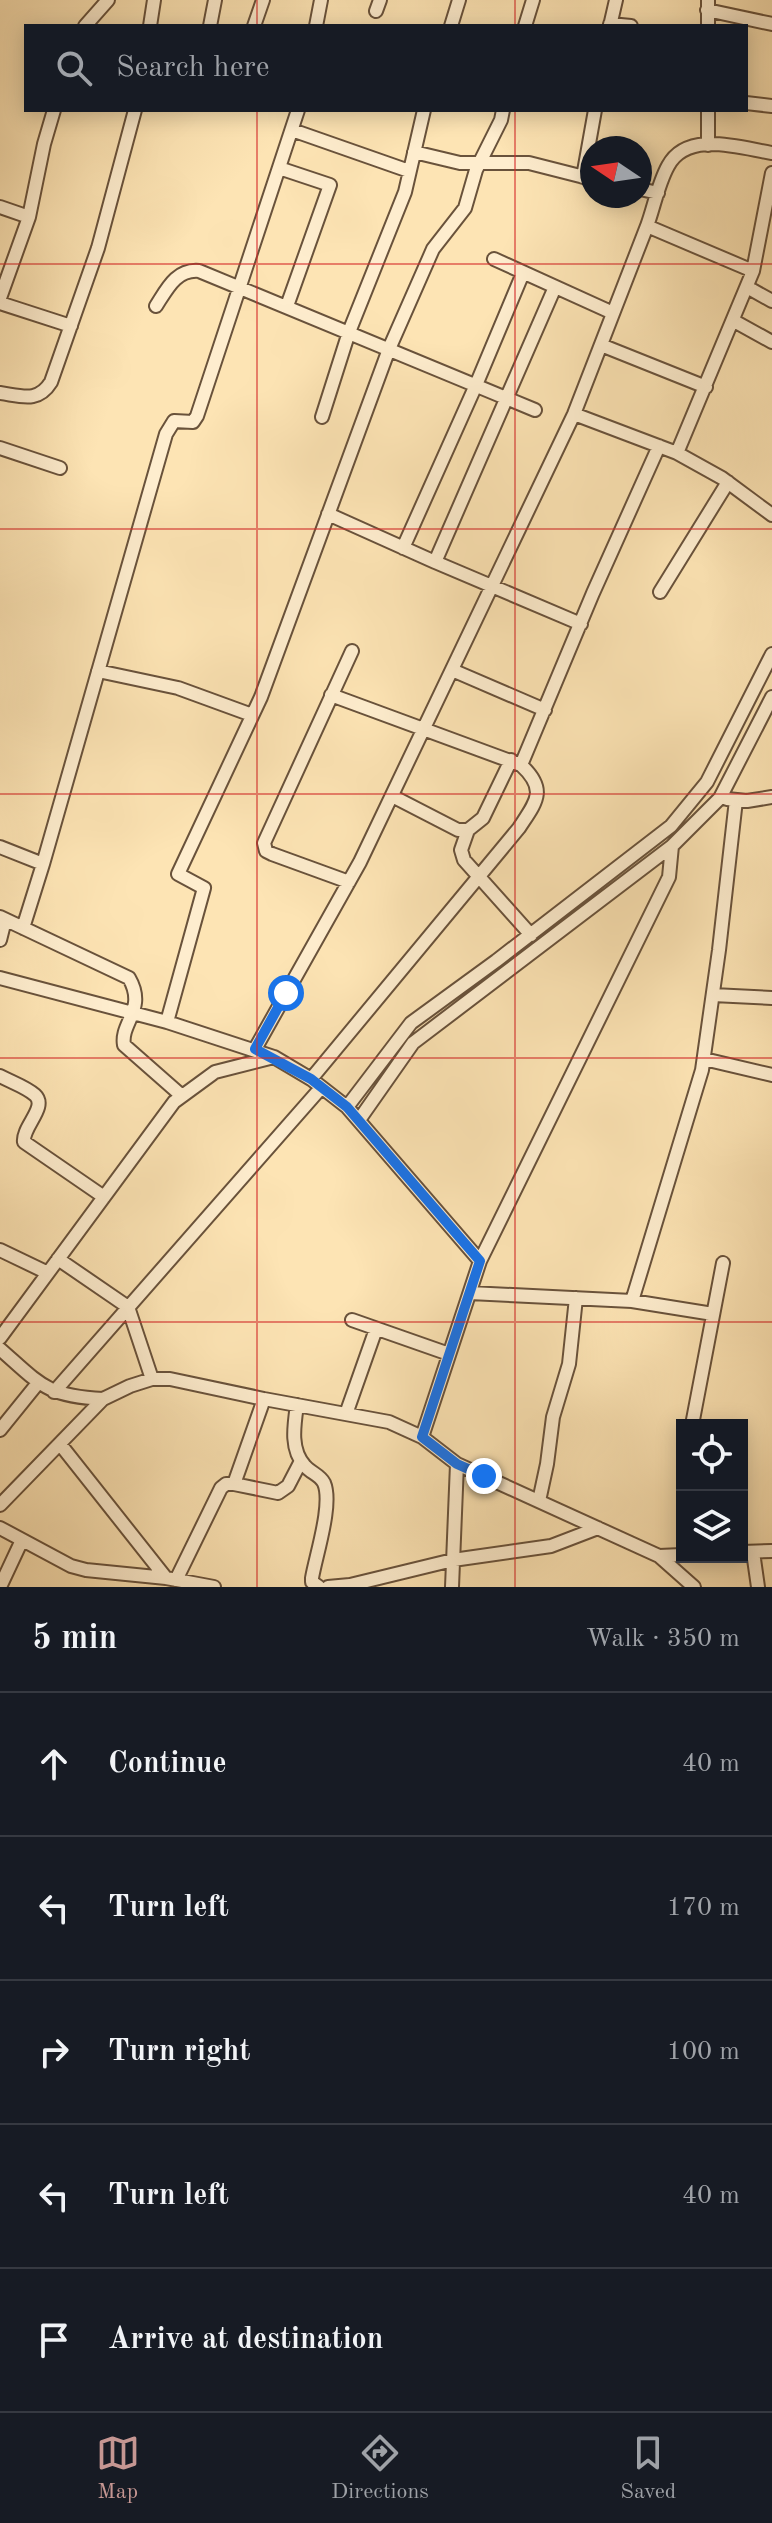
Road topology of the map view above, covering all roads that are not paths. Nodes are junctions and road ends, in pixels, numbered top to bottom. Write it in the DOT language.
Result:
graph roads {
  1 [pos="154,0"];
  2 [pos="215,0"];
  3 [pos="263,0"];
  4 [pos="321,0"];
  5 [pos="459,0"];
  6 [pos="533,0"];
  7 [pos="616,0"];
  8 [pos="102,3"];
  9 [pos="708,5"];
  10 [pos="86,24"];
  11 [pos="150,24"];
  12 [pos="210,24"];
  13 [pos="255,24"];
  14 [pos="316,24"];
  15 [pos="452,24"];
  16 [pos="526,24"];
  17 [pos="610,24"];
  18 [pos="772,24"];
  19 [pos="748,103"];
  20 [pos="772,106"];
  21 [pos="53,112"];
  22 [pos="134,112"];
  23 [pos="297,112"];
  24 [pos="424,112"];
  25 [pos="503,112"];
  26 [pos="595,112"];
  27 [pos="708,112"];
  28 [pos="292,130"];
  29 [pos="592,136"];
  30 [pos="708,145"];
  31 [pos="414,152"];
  32 [pos="772,153"];
  33 [pos="480,163"];
  34 [pos="279,168"];
  35 [pos="409,171"];
  36 [pos="772,173"];
  37 [pos="580,176"];
  38 [pos="652,192"];
  39 [pos="658,193"];
  40 [pos="0,207"];
  41 [pos="29,217"];
  42 [pos="647,226"];
  43 [pos="494,259"];
  44 [pos="753,271"];
  45 [pos="523,273"];
  46 [pos="239,286"];
  47 [pos="555,287"];
  48 [pos="747,287"];
  49 [pos="0,301"];
  50 [pos="772,301"];
  51 [pos="156,306"];
  52 [pos="287,306"];
  53 [pos="613,313"];
  54 [pos="734,321"];
  55 [pos="71,326"];
  56 [pos="349,332"];
  57 [pos="772,342"];
  58 [pos="601,345"];
  59 [pos="389,349"];
  60 [pos="476,385"];
  61 [pos="706,387"];
  62 [pos="0,393"];
  63 [pos="507,398"];
  64 [pos="535,410"];
  65 [pos="574,414"];
  66 [pos="322,417"];
  67 [pos="659,446"];
  68 [pos="0,448"];
  69 [pos="677,453"];
  70 [pos="60,468"];
  71 [pos="728,482"];
  72 [pos="328,514"];
  73 [pos="772,515"];
  74 [pos="403,548"];
  75 [pos="435,562"];
  76 [pos="492,586"];
  77 [pos="660,592"];
  78 [pos="581,624"];
  79 [pos="352,651"];
  80 [pos="772,654"];
  81 [pos="452,670"];
  82 [pos="98,671"];
  83 [pos="331,695"];
  84 [pos="772,697"];
  85 [pos="545,710"];
  86 [pos="252,715"];
  87 [pos="424,728"];
  88 [pos="516,763"];
  89 [pos="392,796"];
  90 [pos="772,797"];
  91 [pos="720,798"];
  92 [pos="736,800"];
  93 [pos="468,830"];
  94 [pos="672,846"];
  95 [pos="0,847"];
  96 [pos="43,864"];
  97 [pos="478,877"];
  98 [pos="349,882"];
  99 [pos="3,918"];
  100 [pos="23,928"];
  101 [pos="531,935"];
  102 [pos="0,940"];
  103 [pos="0,978"];
  104 [pos="713,995"];
  105 [pos="772,998"];
  106 [pos="135,1013"];
  107 [pos="167,1022"];
  108 [pos="255,1049"];
  109 [pos="274,1057"];
  110 [pos="704,1059"];
  111 [pos="772,1075"];
  112 [pos="0,1076"];
  113 [pos="315,1084"];
  114 [pos="182,1096"];
  115 [pos="347,1107"];
  116 [pos="359,1120"];
  117 [pos="104,1197"];
  118 [pos="0,1250"];
  119 [pos="58,1259"];
  120 [pos="480,1261"];
  121 [pos="723,1263"];
  122 [pos="48,1273"];
  123 [pos="470,1293"];
  124 [pos="576,1298"];
  125 [pos="632,1301"];
  126 [pos="128,1307"];
  127 [pos="713,1314"];
  128 [pos="352,1320"];
  129 [pos="376,1329"];
  130 [pos="0,1338"];
  131 [pos="0,1349"];
  132 [pos="449,1354"];
  133 [pos="152,1379"];
  134 [pos="38,1383"];
  135 [pos="54,1392"];
  136 [pos="103,1399"];
  137 [pos="264,1399"];
  138 [pos="297,1405"];
  139 [pos="346,1414"];
  140 [pos="693,1419"];
  141 [pos="0,1430"];
  142 [pos="422,1437"];
  143 [pos="60,1444"];
  144 [pos="301,1461"];
  145 [pos="457,1464"];
  146 [pos="234,1484"];
  147 [pos="539,1501"];
  148 [pos="0,1505"];
  149 [pos="0,1528"];
  150 [pos="598,1528"];
  151 [pos="22,1540"];
  152 [pos="772,1551"];
  153 [pos="748,1552"];
  154 [pos="676,1555"];
  155 [pos="659,1556"];
  156 [pos="453,1560"];
  157 [pos="171,1579"];
  158 [pos="0,1587"];
  159 [pos="214,1587"];
  160 [pos="319,1587"];
  161 [pos="328,1587"];
  162 [pos="452,1587"];
  163 [pos="694,1587"];
  164 [pos="758,1587"];
  1 -- 11 [label="street"];
  2 -- 12 [label="street"];
  3 -- 13 [label="street"];
  4 -- 14 [label="street"];
  5 -- 15 [label="street"];
  6 -- 16 [label="street"];
  7 -- 17 [label="street"];
  8 -- 10 [label="street"];
  9 -- 18 [label="street"];
  19 -- 20 [label="street"];
  21 -- 41 [label="street"];
  22 -- 55 [label="street"];
  23 -- 28 [label="street"];
  24 -- 31 [label="street"];
  25 -- 33 [label="street"];
  26 -- 29 [label="street"];
  27 -- 30 [label="street"];
  28 -- 34 [label="street"];
  28 -- 35 [label="street"];
  30 -- 32 [label="street"];
  30 -- 39 [label="street"];
  31 -- 33 [label="street"];
  31 -- 35 [label="street"];
  33 -- 37 [label="street"];
  33 -- 59 [label="street"];
  34 -- 46 [label="street"];
  34 -- 52 [label="street"];
  35 -- 56 [label="street"];
  36 -- 44 [label="street"];
  38 -- 39 [label="street"];
  39 -- 42 [label="street"];
  40 -- 41 [label="street"];
  41 -- 49 [label="street"];
  42 -- 44 [label="street"];
  42 -- 53 [label="street"];
  43 -- 45 [label="street"];
  44 -- 48 [label="street"];
  45 -- 47 [label="street"];
  45 -- 60 [label="street"];
  46 -- 51 [label="street"];
  46 -- 52 [label="street"];
  46 -- 82 [label="street"];
  47 -- 53 [label="street"];
  47 -- 63 [label="street"];
  48 -- 50 [label="street"];
  48 -- 54 [label="street"];
  49 -- 55 [label="street"];
  52 -- 56 [label="street"];
  53 -- 58 [label="street"];
  54 -- 57 [label="street"];
  54 -- 61 [label="street"];
  55 -- 62 [label="street"];
  56 -- 59 [label="street"];
  56 -- 66 [label="street"];
  58 -- 61 [label="street"];
  58 -- 65 [label="street"];
  59 -- 60 [label="street"];
  59 -- 72 [label="street"];
  60 -- 63 [label="street"];
  60 -- 74 [label="street"];
  61 -- 69 [label="street"];
  63 -- 64 [label="street"];
  63 -- 75 [label="street"];
  65 -- 67 [label="street"];
  65 -- 76 [label="street"];
  67 -- 69 [label="street"];
  67 -- 78 [label="street"];
  68 -- 70 [label="street"];
  69 -- 71 [label="street"];
  71 -- 73 [label="street"];
  71 -- 77 [label="street"];
  72 -- 74 [label="street"];
  72 -- 86 [label="street"];
  74 -- 75 [label="street"];
  75 -- 76 [label="street"];
  76 -- 78 [label="street"];
  76 -- 81 [label="street"];
  78 -- 85 [label="street"];
  79 -- 83 [label="street"];
  80 -- 101 [label="street"];
  81 -- 85 [label="street"];
  81 -- 87 [label="street"];
  82 -- 86 [label="street"];
  82 -- 96 [label="street"];
  83 -- 87 [label="street"];
  83 -- 98 [label="street"];
  84 -- 91 [label="street"];
  85 -- 88 [label="street"];
  86 -- 107 [label="street"];
  87 -- 88 [label="street"];
  87 -- 89 [label="street"];
  88 -- 93 [label="street"];
  88 -- 97 [label="street"];
  89 -- 93 [label="street"];
  89 -- 98 [label="street"];
  90 -- 92 [label="street"];
  91 -- 92 [label="street"];
  91 -- 94 [label="street"];
  92 -- 104 [label="street"];
  93 -- 97 [label="street"];
  94 -- 116 [label="street"];
  94 -- 120 [label="street"];
  95 -- 96 [label="street"];
  96 -- 100 [label="street"];
  97 -- 101 [label="street"];
  97 -- 113 [label="street"];
  98 -- 108 [label="street"];
  99 -- 100 [label="street"];
  99 -- 102 [label="street"];
  100 -- 106 [label="street"];
  101 -- 115 [label="street"];
  103 -- 106 [label="street"];
  104 -- 105 [label="street"];
  104 -- 110 [label="street"];
  106 -- 107 [label="street"];
  106 -- 114 [label="street"];
  107 -- 108 [label="street"];
  108 -- 109 [label="street"];
  109 -- 113 [label="street"];
  109 -- 114 [label="street"];
  110 -- 111 [label="street"];
  110 -- 125 [label="street"];
  112 -- 117 [label="street"];
  113 -- 115 [label="street"];
  113 -- 126 [label="street"];
  114 -- 117 [label="street"];
  115 -- 116 [label="street"];
  116 -- 120 [label="street"];
  117 -- 119 [label="street"];
  118 -- 122 [label="street"];
  119 -- 122 [label="street"];
  119 -- 126 [label="street"];
  120 -- 123 [label="street"];
  121 -- 127 [label="street"];
  122 -- 130 [label="street"];
  123 -- 124 [label="street"];
  123 -- 132 [label="street"];
  124 -- 125 [label="street"];
  124 -- 147 [label="street"];
  125 -- 127 [label="street"];
  126 -- 133 [label="street"];
  126 -- 135 [label="street"];
  127 -- 140 [label="street"];
  128 -- 129 [label="street"];
  129 -- 132 [label="street"];
  129 -- 139 [label="street"];
  131 -- 134 [label="street"];
  132 -- 142 [label="street"];
  133 -- 136 [label="street"];
  133 -- 137 [label="street"];
  134 -- 135 [label="street"];
  134 -- 141 [label="street"];
  135 -- 136 [label="street"];
  136 -- 143 [label="street"];
  137 -- 138 [label="street"];
  137 -- 146 [label="street"];
  138 -- 139 [label="street"];
  138 -- 144 [label="street"];
  139 -- 142 [label="street"];
  142 -- 145 [label="street"];
  143 -- 148 [label="street"];
  143 -- 157 [label="street"];
  144 -- 146 [label="street"];
  144 -- 160 [label="street"];
  145 -- 147 [label="street"];
  145 -- 156 [label="street"];
  146 -- 157 [label="street"];
  147 -- 150 [label="street"];
  149 -- 151 [label="street"];
  150 -- 155 [label="street"];
  150 -- 156 [label="street"];
  151 -- 157 [label="street"];
  151 -- 158 [label="street"];
  152 -- 153 [label="street"];
  153 -- 164 [label="street"];
  154 -- 155 [label="street"];
  155 -- 163 [label="street"];
  156 -- 161 [label="street"];
  156 -- 162 [label="street"];
  157 -- 159 [label="street"];
}
